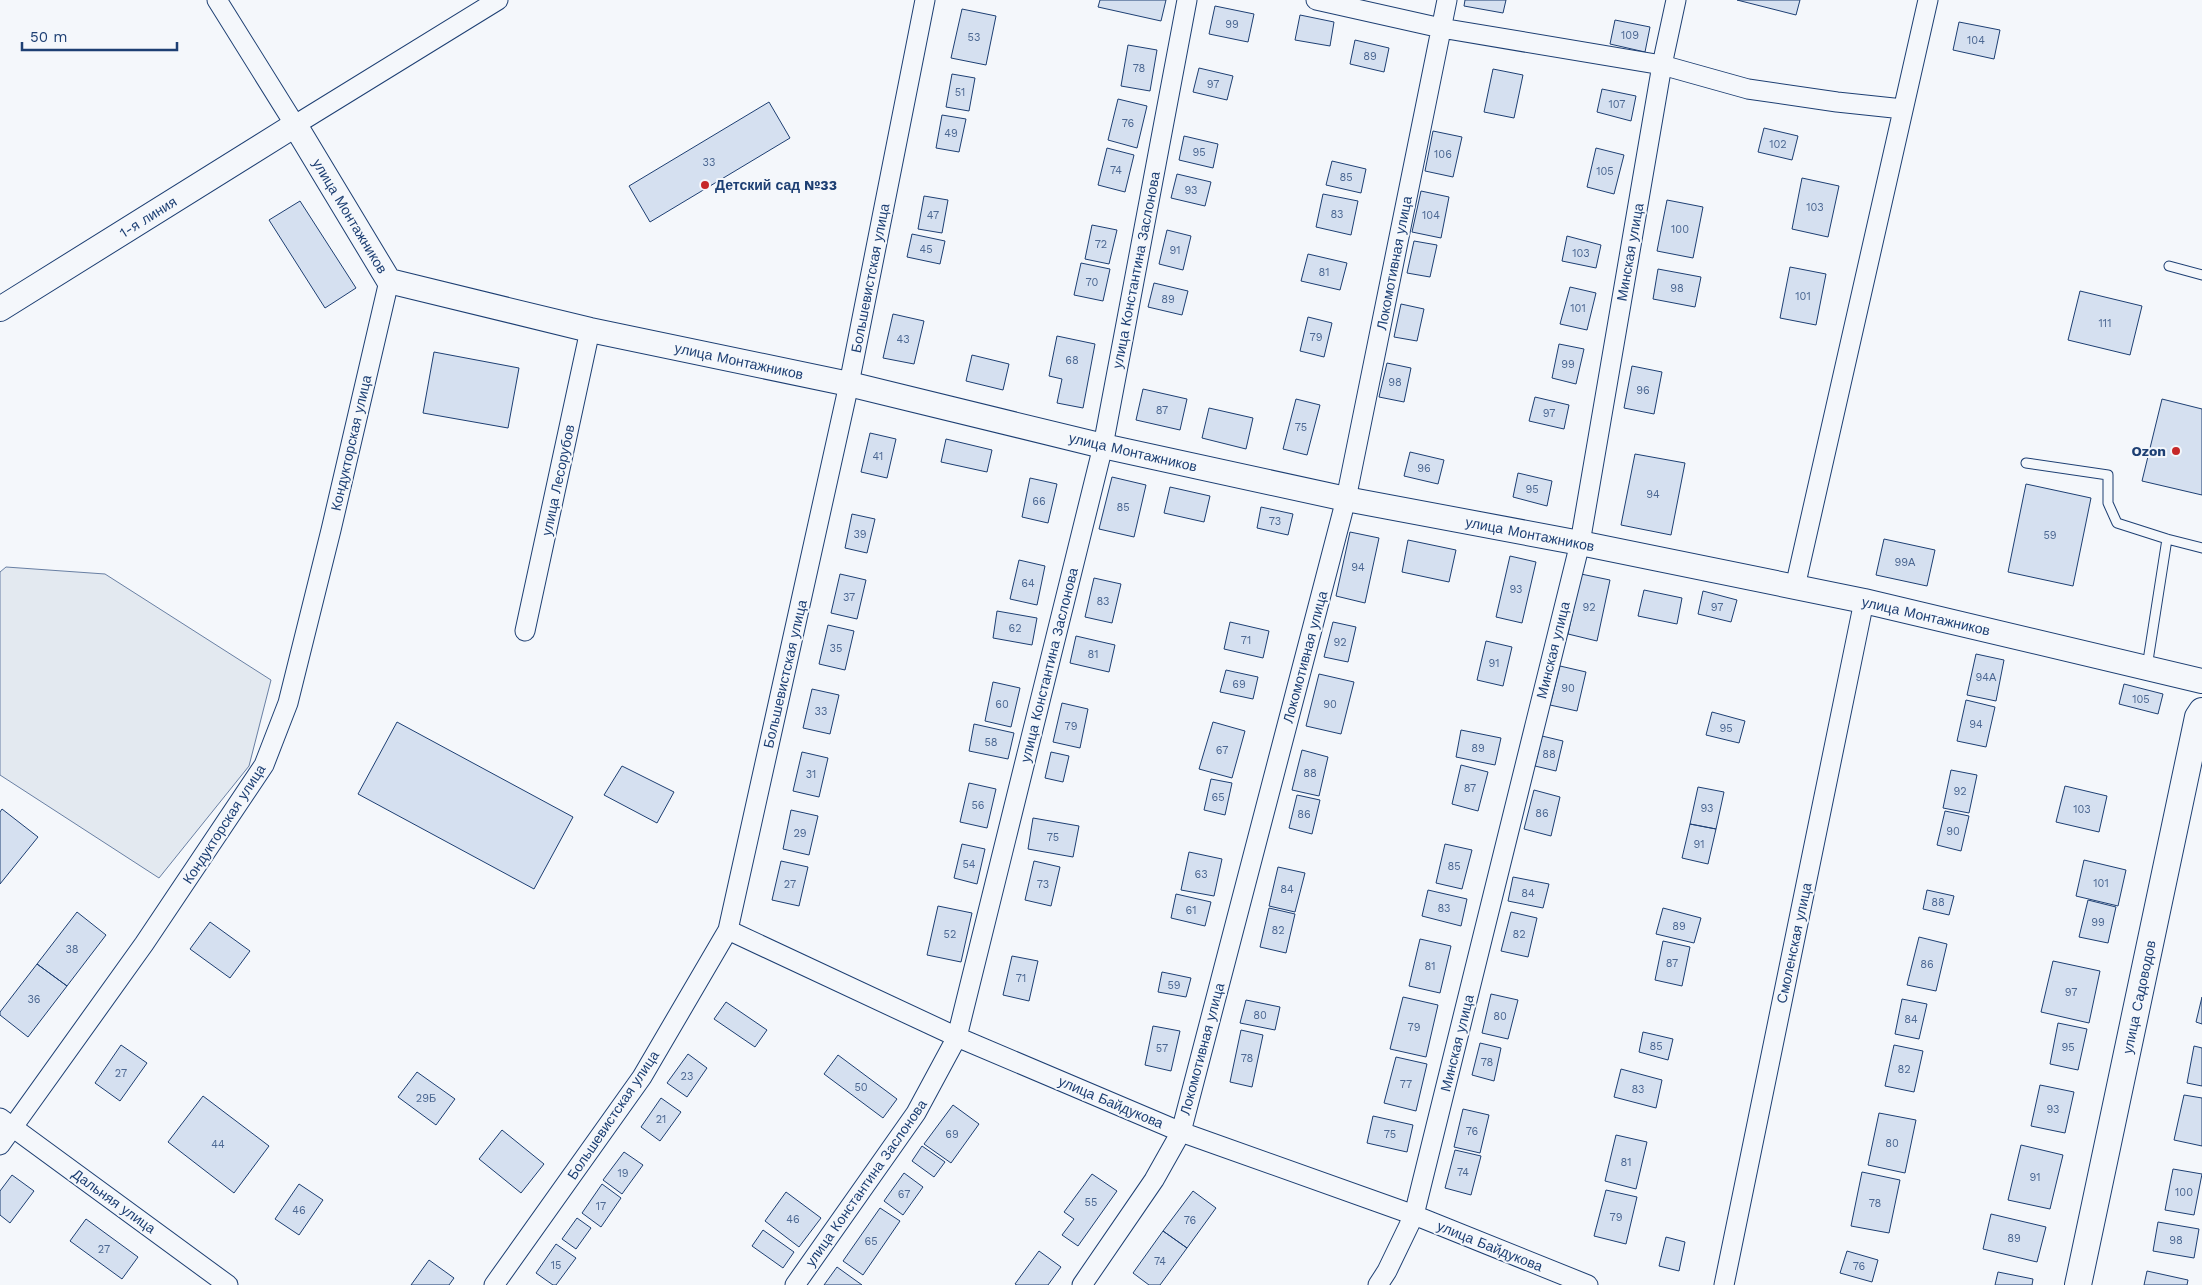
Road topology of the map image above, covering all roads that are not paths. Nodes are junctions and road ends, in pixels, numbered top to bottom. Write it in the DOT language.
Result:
graph roads {
  1 [pos="217,0"];
  2 [pos="498,0"];
  3 [pos="925,0"];
  4 [pos="1187,0"];
  5 [pos="1316,0"];
  6 [pos="1447,0"];
  7 [pos="1676,0"];
  8 [pos="1928,0"];
  9 [pos="1441,28"];
  10 [pos="1662,65"];
  11 [pos="1904,109"];
  12 [pos="296,125"];
  13 [pos="2169,266"];
  14 [pos="2202,275"];
  15 [pos="389,282"];
  16 [pos="0,309"];
  17 [pos="590,330"];
  18 [pos="849,384"];
  19 [pos="1103,446"];
  20 [pos="2026,463"];
  21 [pos="1346,499"];
  22 [pos="2167,539"];
  23 [pos="1580,543"];
  24 [pos="2202,548"];
  25 [pos="1795,587"];
  26 [pos="1864,601"];
  27 [pos="526,631"];
  28 [pos="2147,668"];
  29 [pos="2202,681"];
  30 [pos="2202,711"];
  31 [pos="728,930"];
  32 [pos="957,1036"];
  33 [pos="6,1122"];
  34 [pos="1181,1132"];
  35 [pos="0,1145"];
  36 [pos="1414,1215"];
  37 [pos="228,1285"];
  38 [pos="494,1285"];
  39 [pos="795,1285"];
  40 [pos="1082,1285"];
  41 [pos="1378,1285"];
  42 [pos="1588,1285"];
  43 [pos="1724,1285"];
  44 [pos="2078,1285"];
  1 -- 12 [label="street, улица Монтажников"];
  2 -- 12 [label="street"];
  3 -- 18 [label="street, Большевистская улица"];
  4 -- 19 [label="street, улица Константина Заслонова"];
  5 -- 9 [label="street"];
  6 -- 9 [label="street, Локомотивная улица"];
  7 -- 10 [label="street, Минская улица"];
  8 -- 11 [label="street"];
  9 -- 10 [label="street"];
  9 -- 21 [label="street, Локомотивная улица"];
  10 -- 11 [label="street"];
  10 -- 23 [label="street, Минская улица"];
  11 -- 25 [label="street"];
  12 -- 15 [label="street, улица Монтажников"];
  12 -- 16 [label="street, 1-я линия"];
  13 -- 14 [label="lane"];
  15 -- 17 [label="street, улица Монтажников"];
  15 -- 33 [label="street, Кондукторская улица"];
  17 -- 18 [label="street, улица Монтажников"];
  17 -- 27 [label="street, улица Лесорубов"];
  18 -- 19 [label="street, улица Монтажников"];
  18 -- 31 [label="street, Большевистская улица"];
  19 -- 21 [label="street, улица Монтажников"];
  19 -- 32 [label="street, улица Константина Заслонова"];
  20 -- 22 [label="lane"];
  21 -- 23 [label="street, улица Монтажников"];
  21 -- 34 [label="street, Локомотивная улица"];
  22 -- 24 [label="lane"];
  22 -- 28 [label="lane"];
  23 -- 25 [label="street, улица Монтажников"];
  23 -- 36 [label="street, Минская улица"];
  25 -- 26 [label="street, улица Монтажников"];
  26 -- 28 [label="street, улица Монтажников"];
  26 -- 43 [label="street, Смоленская улица"];
  28 -- 29 [label="street, улица Монтажников"];
  30 -- 44 [label="main road, улица Садоводов"];
  31 -- 32 [label="street, улица Байдукова"];
  31 -- 38 [label="street, Большевистская улица"];
  32 -- 34 [label="street, улица Байдукова"];
  32 -- 39 [label="street, улица Константина Заслонова"];
  33 -- 35 [label="street, Кондукторская улица"];
  33 -- 37 [label="street, Дальняя улица"];
  34 -- 36 [label="street, улица Байдукова"];
  34 -- 40 [label="street, Локомотивная улица"];
  36 -- 41 [label="street, Минская улица"];
  36 -- 42 [label="street, улица Байдукова"];
}
